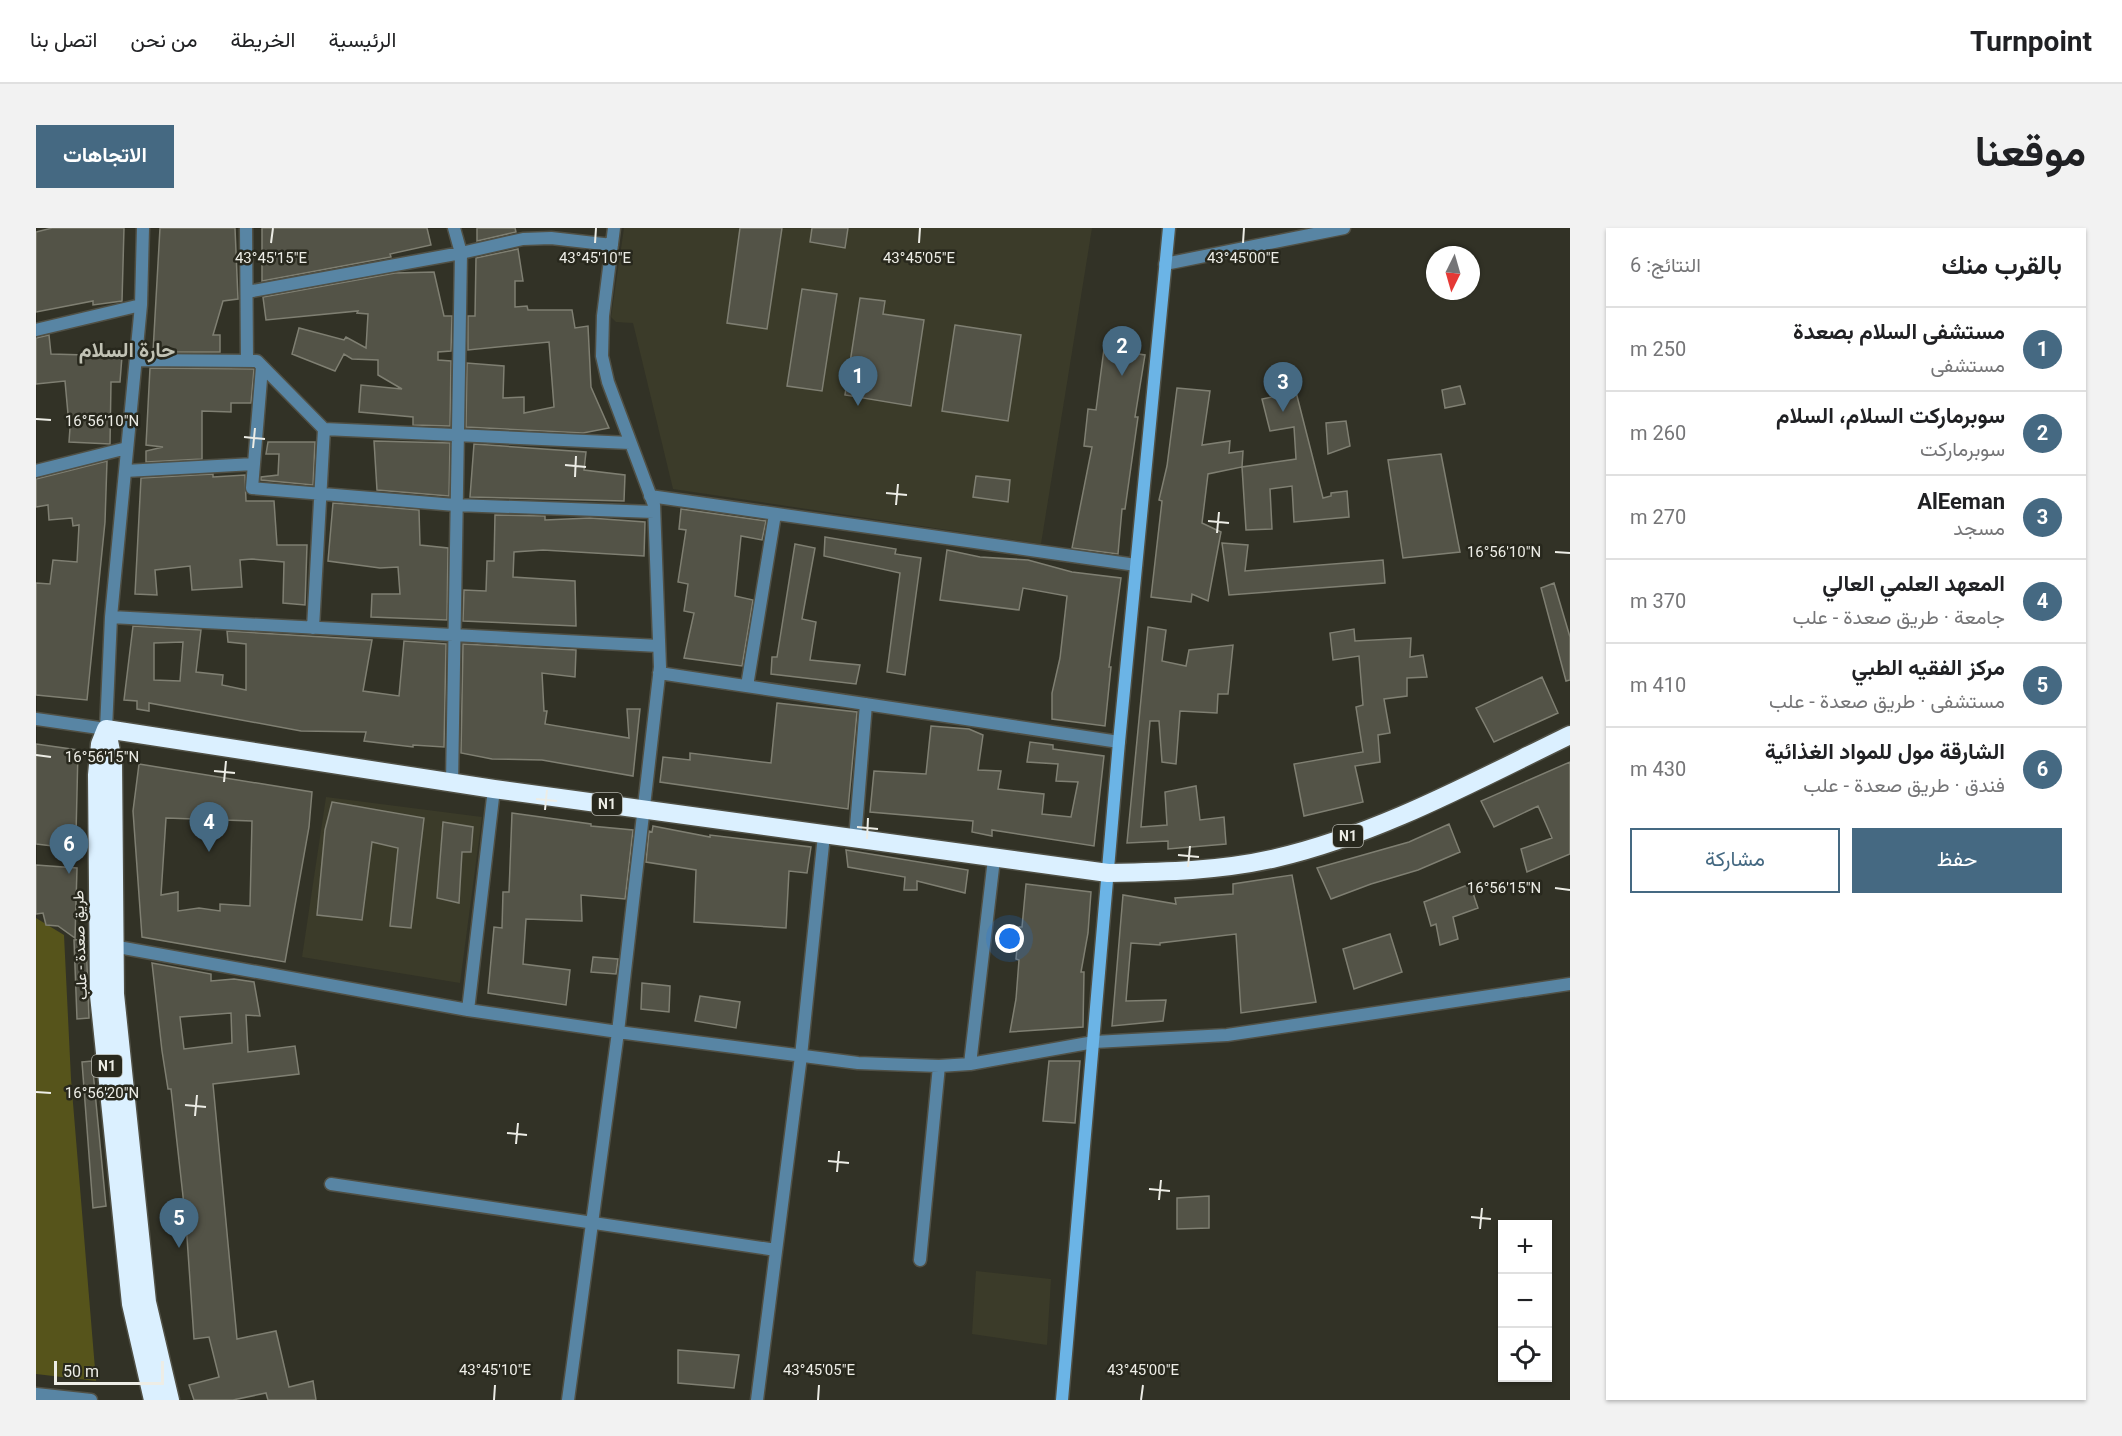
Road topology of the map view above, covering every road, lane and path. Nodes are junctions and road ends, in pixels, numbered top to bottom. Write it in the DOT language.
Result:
graph roads {
  1 [pos="143,228"];
  2 [pos="246,228"];
  3 [pos="454,228"];
  4 [pos="614,228"];
  5 [pos="1169,228"];
  6 [pos="1344,228"];
  7 [pos="612,245"];
  8 [pos="461,253"];
  9 [pos="1165,264"];
  10 [pos="247,292"];
  11 [pos="141,304"];
  12 [pos="36,330"];
  13 [pos="136,360"];
  14 [pos="248,361"];
  15 [pos="262,367"];
  16 [pos="324,429"];
  17 [pos="457,435"];
  18 [pos="630,443"];
  19 [pos="127,448"];
  20 [pos="254,464"];
  21 [pos="36,471"];
  22 [pos="125,471"];
  23 [pos="321,494"];
  24 [pos="650,496"];
  25 [pos="455,505"];
  26 [pos="654,512"];
  27 [pos="775,514"];
  28 [pos="1136,565"];
  29 [pos="111,617"];
  30 [pos="314,628"];
  31 [pos="456,636"];
  32 [pos="659,646"];
  33 [pos="659,673"];
  34 [pos="747,686"];
  35 [pos="866,704"];
  36 [pos="36,719"];
  37 [pos="106,729"];
  38 [pos="1570,735"];
  39 [pos="1119,742"];
  40 [pos="452,783"];
  41 [pos="495,789"];
  42 [pos="642,809"];
  43 [pos="824,835"];
  44 [pos="855,839"];
  45 [pos="994,859"];
  46 [pos="1108,873"];
  47 [pos="105,945"];
  48 [pos="1570,984"];
  49 [pos="468,1010"];
  50 [pos="618,1032"];
  51 [pos="1094,1042"];
  52 [pos="801,1056"];
  53 [pos="970,1064"];
  54 [pos="939,1066"];
  55 [pos="331,1184"];
  56 [pos="594,1223"];
  57 [pos="776,1250"];
  58 [pos="920,1260"];
  59 [pos="36,1394"];
  60 [pos="156,1398"];
  61 [pos="91,1400"];
  62 [pos="568,1400"];
  63 [pos="756,1400"];
  64 [pos="1062,1400"];
  1 -- 11 [label="street"];
  2 -- 10 [label="street"];
  3 -- 8 [label="street"];
  4 -- 7 [label="street"];
  5 -- 9 [label="street"];
  6 -- 9 [label="street"];
  7 -- 8 [label="street"];
  7 -- 18 [label="street"];
  8 -- 10 [label="street"];
  8 -- 17 [label="street"];
  9 -- 28 [label="street"];
  10 -- 14 [label="street"];
  11 -- 12 [label="street"];
  11 -- 13 [label="street"];
  13 -- 14 [label="street"];
  13 -- 19 [label="street"];
  14 -- 15 [label="street"];
  15 -- 16 [label="street"];
  15 -- 20 [label="street"];
  16 -- 17 [label="street"];
  16 -- 23 [label="street"];
  17 -- 18 [label="street"];
  17 -- 25 [label="street"];
  18 -- 24 [label="street"];
  19 -- 21 [label="street"];
  19 -- 22 [label="street"];
  20 -- 22 [label="street"];
  20 -- 23 [label="street"];
  22 -- 29 [label="street"];
  23 -- 25 [label="street"];
  23 -- 30 [label="street"];
  24 -- 26 [label="street"];
  24 -- 27 [label="street"];
  25 -- 26 [label="street"];
  25 -- 31 [label="street"];
  26 -- 32 [label="street"];
  27 -- 28 [label="street"];
  27 -- 34 [label="street"];
  28 -- 39 [label="street"];
  29 -- 30 [label="street"];
  29 -- 37 [label="street"];
  30 -- 31 [label="street"];
  31 -- 32 [label="street"];
  31 -- 40 [label="street"];
  32 -- 33 [label="street"];
  33 -- 34 [label="street"];
  33 -- 42 [label="street"];
  34 -- 35 [label="street"];
  35 -- 39 [label="street"];
  35 -- 44 [label="street"];
  36 -- 37 [label="street"];
  37 -- 40 [label="highway, N1"];
  37 -- 47 [label="highway, طريق صعدة - علب / N1"];
  38 -- 46 [label="highway, N1"];
  39 -- 46 [label="street"];
  40 -- 41 [label="highway, N1"];
  41 -- 42 [label="highway, N1"];
  41 -- 49 [label="street"];
  42 -- 43 [label="highway, N1"];
  42 -- 50 [label="street"];
  43 -- 44 [label="highway, N1"];
  43 -- 52 [label="street"];
  44 -- 45 [label="highway, N1"];
  45 -- 46 [label="highway, N1"];
  45 -- 53 [label="street"];
  46 -- 51 [label="street"];
  47 -- 49 [label="street"];
  47 -- 60 [label="highway, طريق صعدة - علب / N1"];
  48 -- 51 [label="street"];
  49 -- 50 [label="street"];
  50 -- 52 [label="street"];
  50 -- 56 [label="street"];
  51 -- 53 [label="street"];
  51 -- 64 [label="street"];
  52 -- 54 [label="street"];
  52 -- 57 [label="street"];
  53 -- 54 [label="street"];
  54 -- 58 [label="street"];
  55 -- 56 [label="street"];
  56 -- 57 [label="street"];
  56 -- 62 [label="street"];
  57 -- 63 [label="street"];
  59 -- 61 [label="street"];
}
